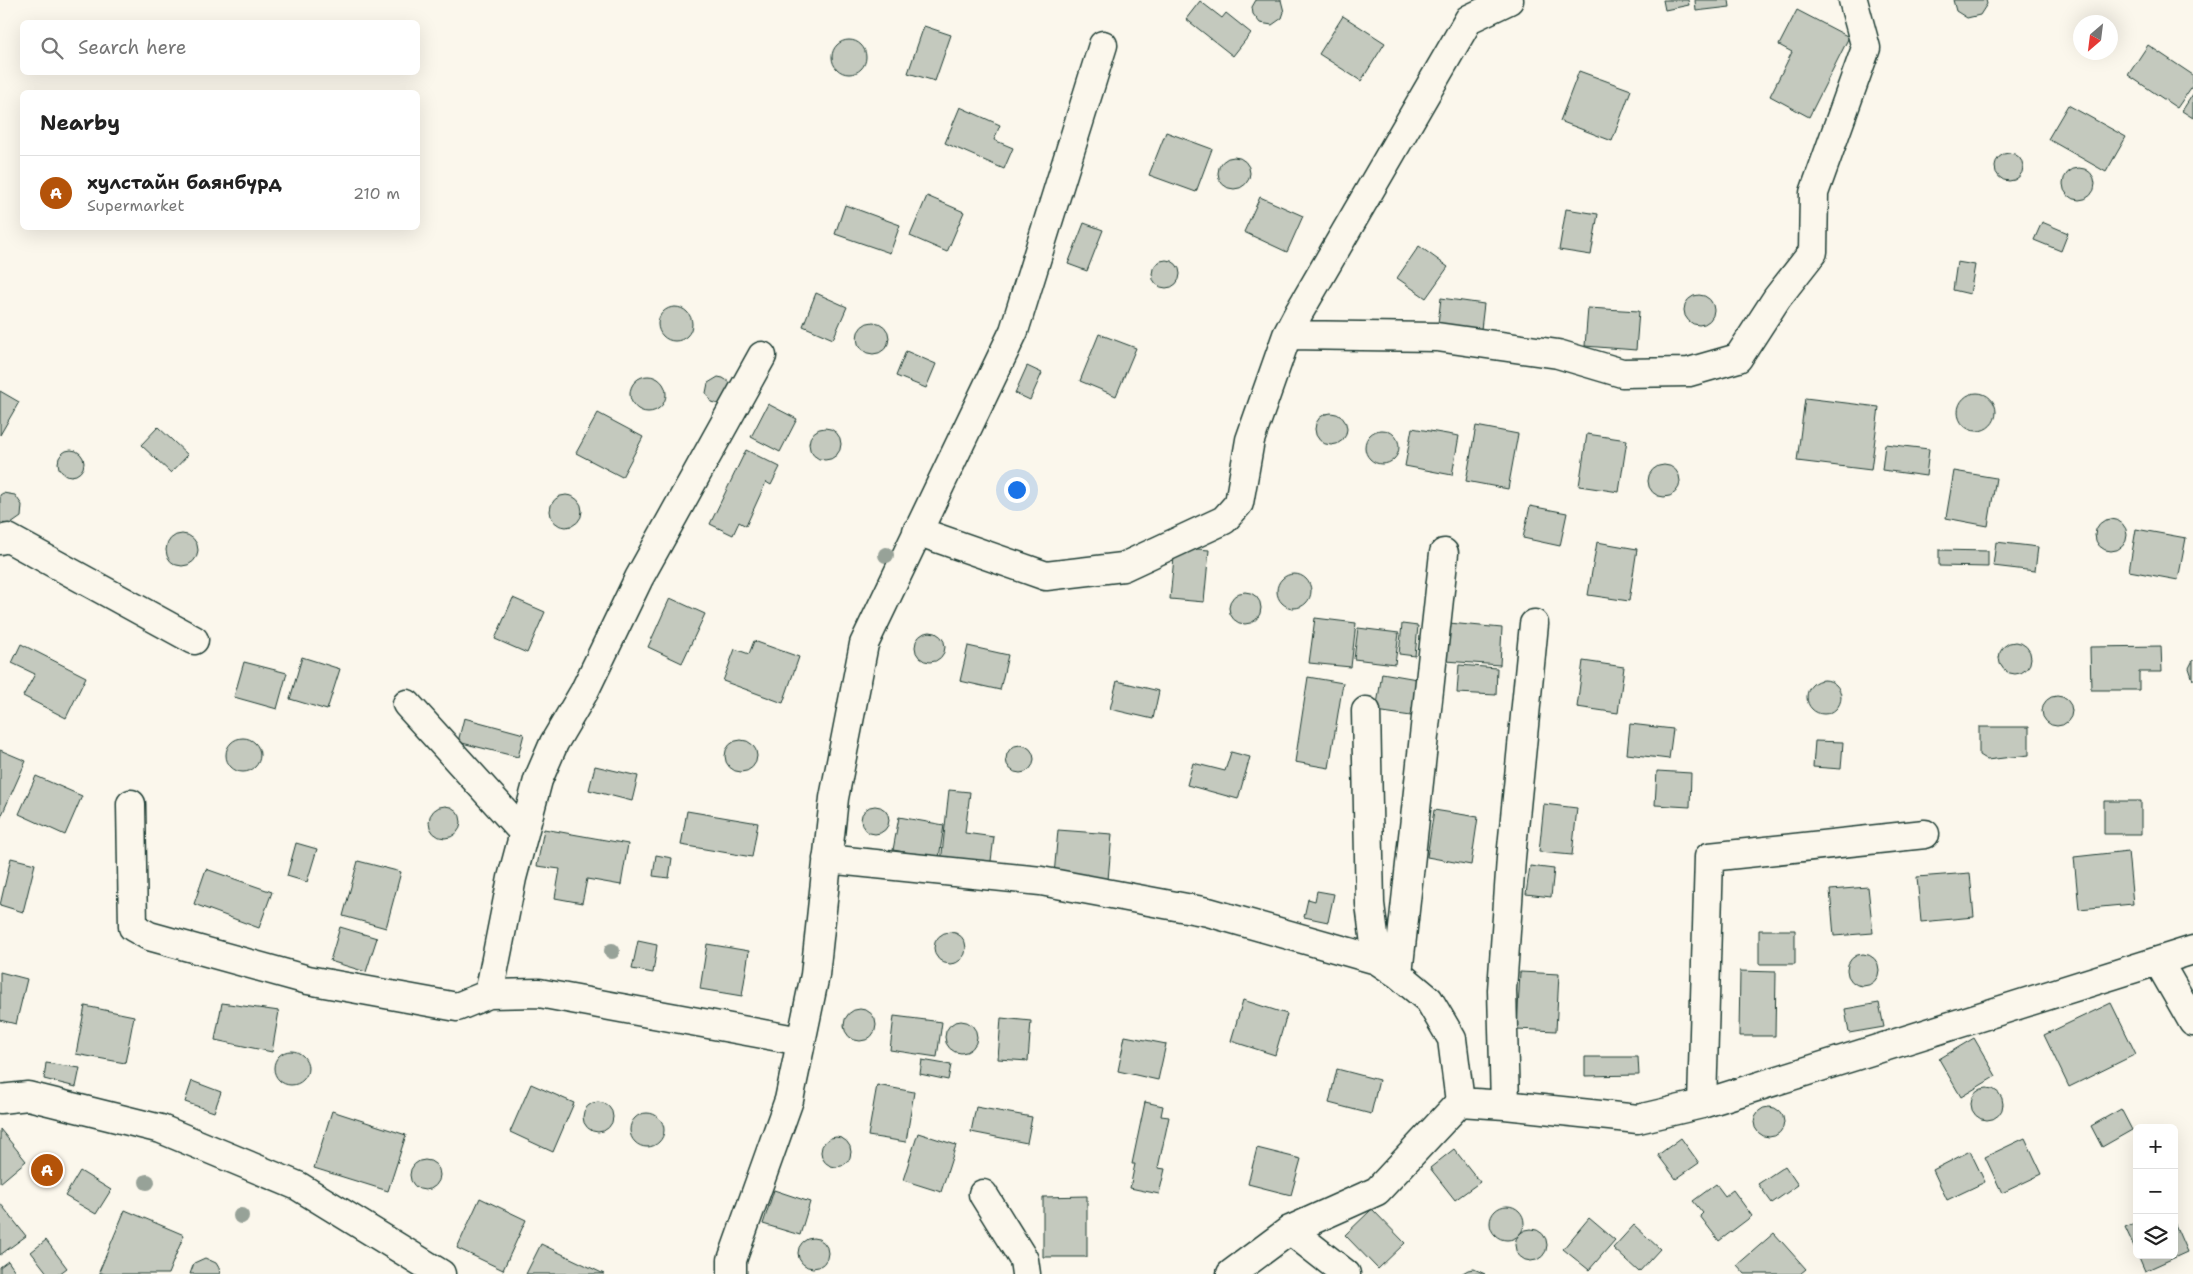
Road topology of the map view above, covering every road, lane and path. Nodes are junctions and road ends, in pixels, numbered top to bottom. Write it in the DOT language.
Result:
graph roads {
  1 [pos="1509,0"];
  2 [pos="1852,0"];
  3 [pos="1103,45"];
  4 [pos="1287,335"];
  5 [pos="762,356"];
  6 [pos="918,531"];
  7 [pos="0,540"];
  8 [pos="1444,552"];
  9 [pos="1534,624"];
  10 [pos="194,640"];
  11 [pos="407,704"];
  12 [pos="1366,711"];
  13 [pos="131,804"];
  14 [pos="524,833"];
  15 [pos="1924,834"];
  16 [pos="827,859"];
  17 [pos="2193,950"];
  18 [pos="2158,961"];
  19 [pos="1387,967"];
  20 [pos="490,994"];
  21 [pos="2193,1022"];
  22 [pos="801,1041"];
  23 [pos="0,1099"];
  24 [pos="1460,1102"];
  25 [pos="1702,1104"];
  26 [pos="1504,1105"];
  27 [pos="983,1194"];
  28 [pos="1290,1230"];
  29 [pos="441,1274"];
  30 [pos="732,1274"];
  31 [pos="1026,1274"];
  32 [pos="1231,1274"];
  33 [pos="1346,1274"];
  1 -- 4 [label="street"];
  2 -- 4 [label="street"];
  3 -- 6 [label="street"];
  4 -- 6 [label="street"];
  5 -- 14 [label="street"];
  6 -- 16 [label="street"];
  7 -- 10 [label="street"];
  8 -- 19 [label="street"];
  9 -- 26 [label="street"];
  11 -- 14 [label="street"];
  12 -- 19 [label="street"];
  13 -- 20 [label="street"];
  14 -- 20 [label="street"];
  15 -- 25 [label="street"];
  16 -- 19 [label="street"];
  16 -- 22 [label="street"];
  17 -- 18 [label="street"];
  18 -- 21 [label="street"];
  18 -- 25 [label="street"];
  19 -- 24 [label="street"];
  20 -- 22 [label="street"];
  22 -- 30 [label="street"];
  23 -- 29 [label="street"];
  24 -- 26 [label="street"];
  24 -- 28 [label="street"];
  25 -- 26 [label="street"];
  27 -- 31 [label="street"];
  28 -- 32 [label="street"];
  28 -- 33 [label="street"];
}
